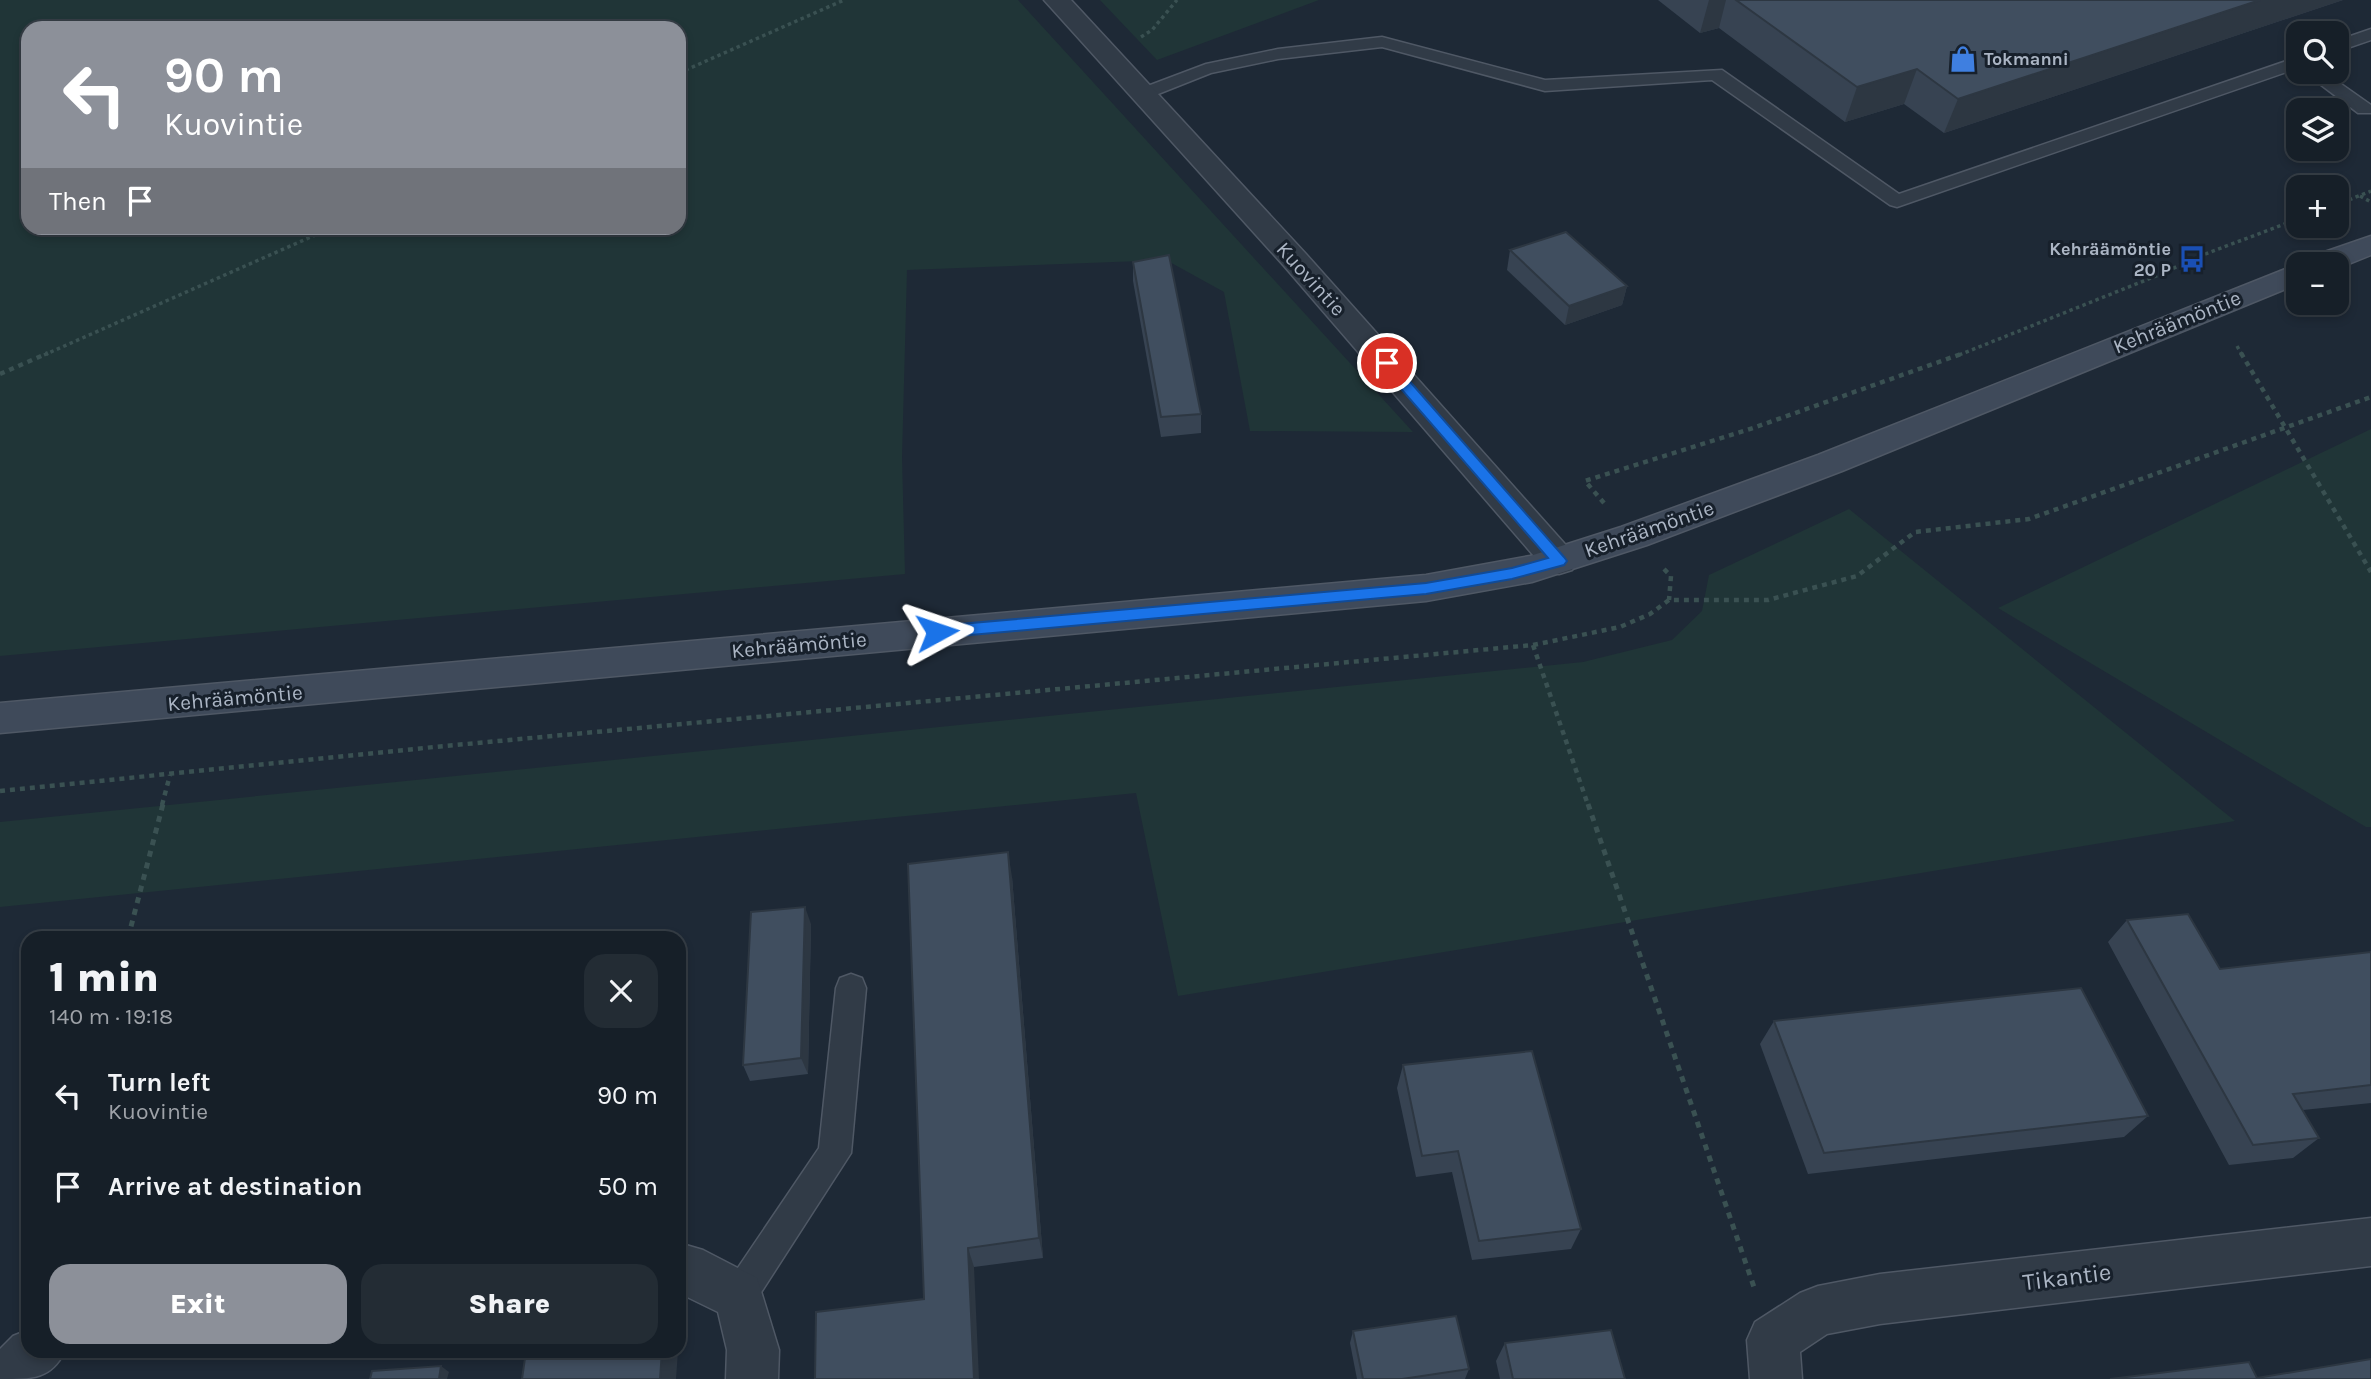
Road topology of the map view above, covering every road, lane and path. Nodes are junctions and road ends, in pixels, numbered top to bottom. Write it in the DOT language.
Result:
graph roads {
  1 [pos="844,0"];
  2 [pos="1057,0"];
  3 [pos="1177,0"];
  4 [pos="2371,34"];
  5 [pos="2349,42"];
  6 [pos="1110,59"];
  7 [pos="2286,66"];
  8 [pos="686,70"];
  9 [pos="2331,84"];
  10 [pos="1143,94"];
  11 [pos="2369,109"];
  12 [pos="2371,191"];
  13 [pos="2360,196"];
  14 [pos="2349,200"];
  15 [pos="2371,202"];
  16 [pos="2286,223"];
  17 [pos="315,235"];
  18 [pos="2371,245"];
  19 [pos="2349,253"];
  20 [pos="2286,279"];
  21 [pos="2237,346"];
  22 [pos="0,374"];
  23 [pos="2371,397"];
  24 [pos="2282,426"];
  25 [pos="1634,536"];
  26 [pos="1559,561"];
  27 [pos="2371,572"];
  28 [pos="1669,600"];
  29 [pos="1533,645"];
  30 [pos="0,718"];
  31 [pos="170,775"];
  32 [pos="0,791"];
  33 [pos="130,931"];
  34 [pos="851,988"];
  35 [pos="2371,1242"];
  36 [pos="686,1269"];
  37 [pos="739,1296"];
  38 [pos="27,1358"];
  39 [pos="1774,1360"];
  40 [pos="7,1379"];
  41 [pos="752,1379"];
  1 -- 8 [label="path"];
  2 -- 6 [label="street, Kuovintie"];
  3 -- 6 [label="path"];
  4 -- 5 [label="lane"];
  6 -- 10 [label="street, Kuovintie"];
  7 -- 10 [label="lane"];
  9 -- 11 [label="lane"];
  10 -- 26 [label="street, Kuovintie"];
  12 -- 13 [label="path"];
  13 -- 14 [label="path"];
  13 -- 15 [label="path"];
  16 -- 25 [label="path"];
  17 -- 22 [label="path"];
  18 -- 19 [label="street"];
  20 -- 25 [label="street, Kehräämöntie"];
  21 -- 24 [label="path"];
  23 -- 24 [label="path"];
  24 -- 27 [label="path"];
  24 -- 28 [label="path"];
  25 -- 26 [label="street, Kehräämöntie"];
  25 -- 28 [label="path"];
  26 -- 30 [label="street, Kehräämöntie"];
  28 -- 29 [label="path"];
  29 -- 31 [label="path"];
  29 -- 39 [label="path"];
  31 -- 32 [label="path"];
  31 -- 33 [label="path"];
  34 -- 37 [label="lane"];
  35 -- 39 [label="street, Tikantie"];
  36 -- 37 [label="street"];
  37 -- 41 [label="street"];
  38 -- 40 [label="street"];
}
